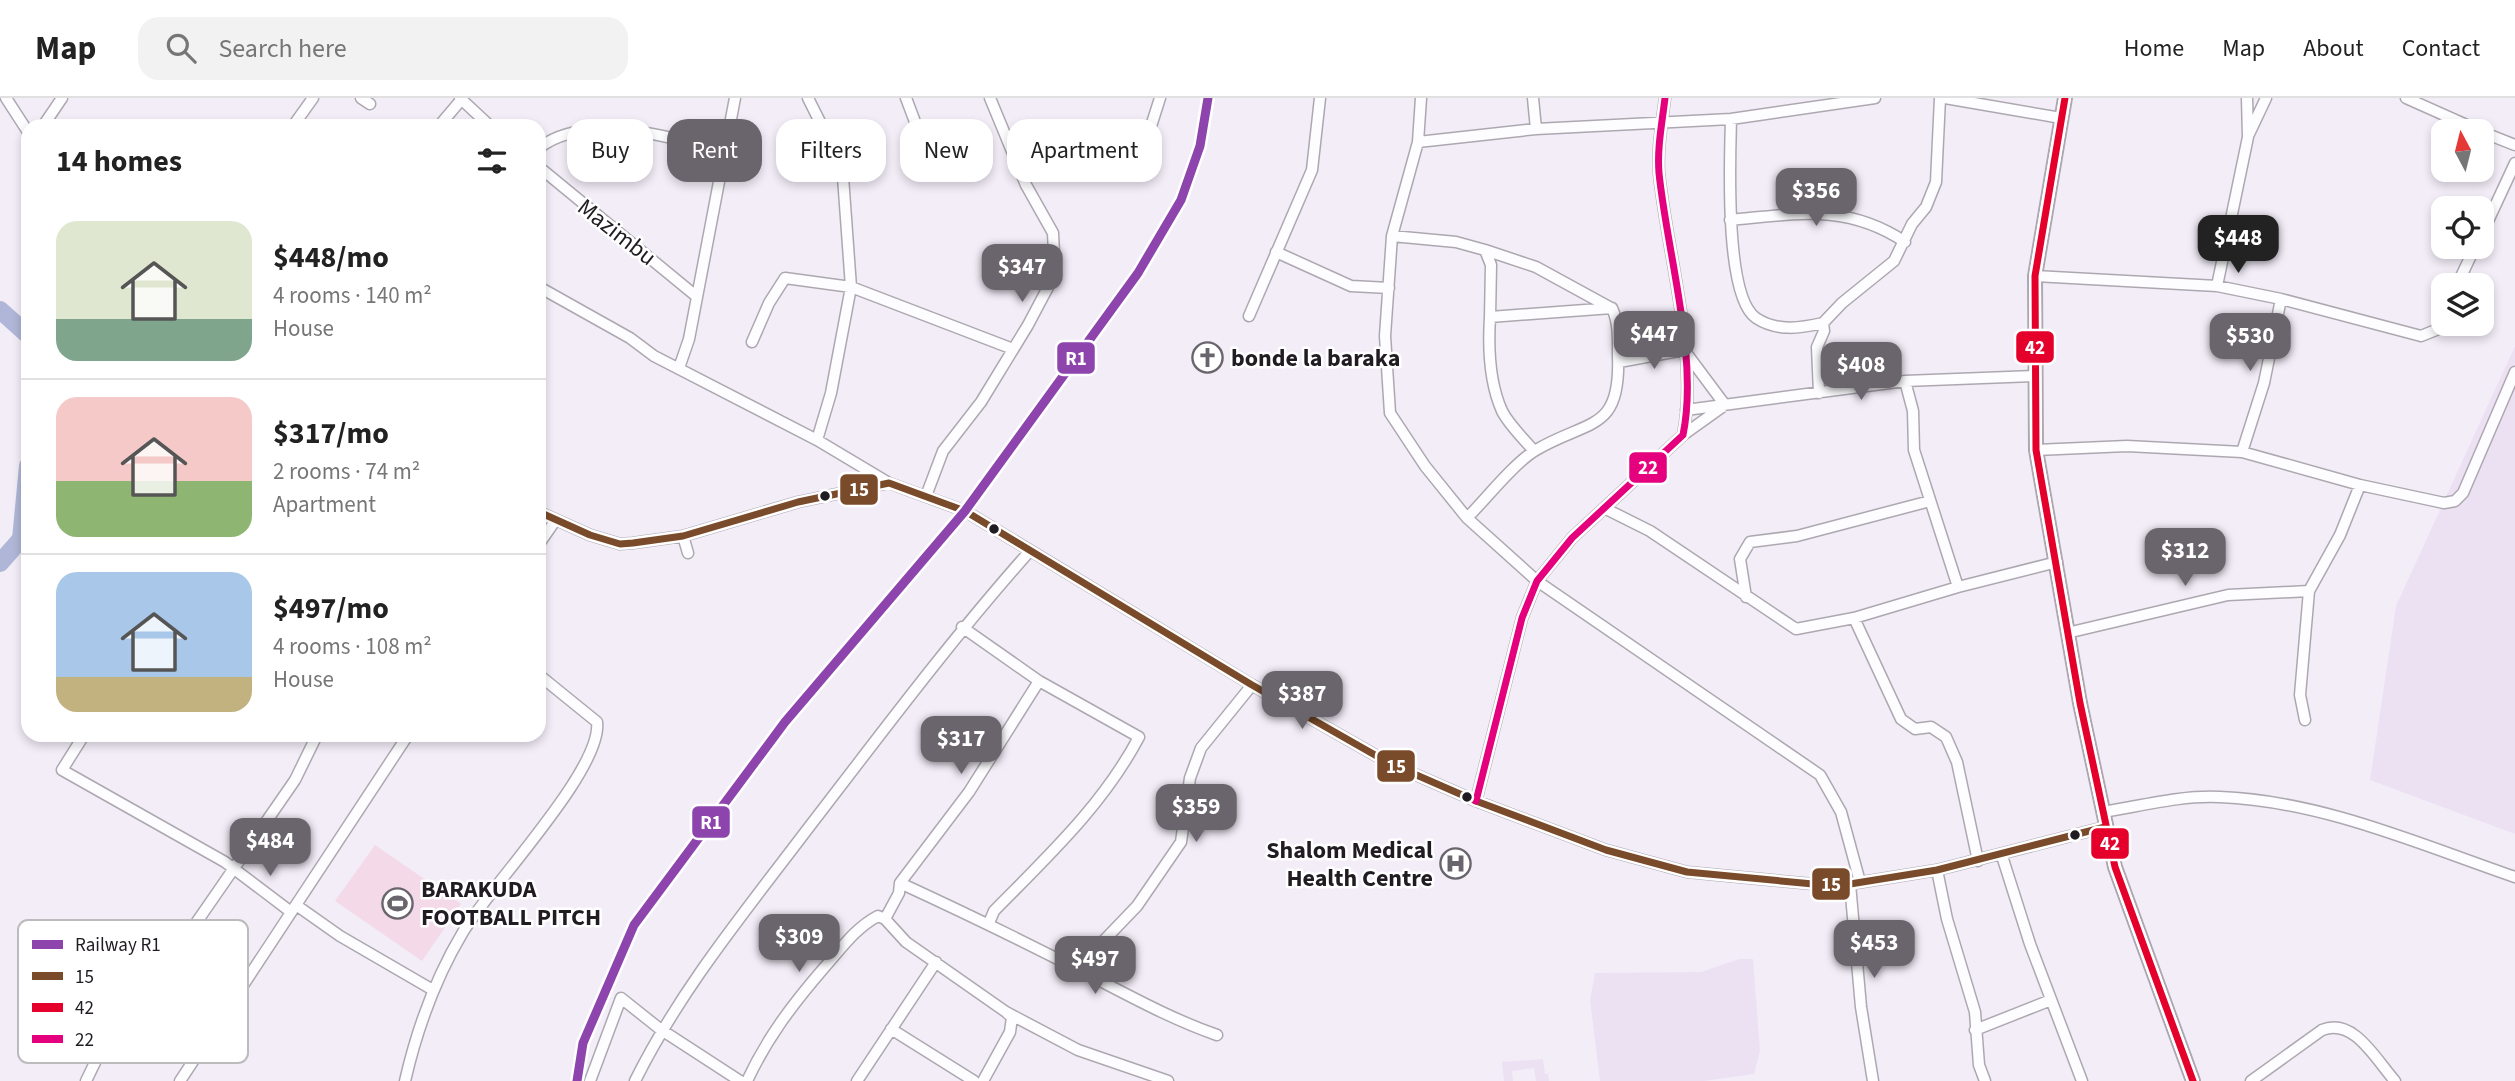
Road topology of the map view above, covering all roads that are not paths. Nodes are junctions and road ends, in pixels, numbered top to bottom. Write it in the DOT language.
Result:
graph roads {
  1 [pos="6,98"];
  2 [pos="62,98"];
  3 [pos="313,98"];
  4 [pos="734,98"];
  5 [pos="808,98"];
  6 [pos="905,98"];
  7 [pos="990,98"];
  8 [pos="1160,98"];
  9 [pos="1320,98"];
  10 [pos="1421,98"];
  11 [pos="1533,98"];
  12 [pos="1665,98"];
  13 [pos="1875,98"];
  14 [pos="1940,98"];
  15 [pos="1945,98"];
  16 [pos="2065,98"];
  17 [pos="2247,98"];
  18 [pos="2266,98"];
  19 [pos="2406,98"];
  20 [pos="460,99"];
  21 [pos="1846,99"];
  22 [pos="2061,118"];
  23 [pos="48,119"];
  24 [pos="298,119"];
  25 [pos="444,119"];
  26 [pos="482,119"];
  27 [pos="731,119"];
  28 [pos="913,119"];
  29 [pos="1153,119"];
  30 [pos="1731,119"];
  31 [pos="2452,119"];
  32 [pos="21,121"];
  33 [pos="1661,125"];
  34 [pos="1536,129"];
  35 [pos="667,137"];
  36 [pos="2248,137"];
  37 [pos="2494,137"];
  38 [pos="1418,142"];
  39 [pos="546,143"];
  40 [pos="2515,145"];
  41 [pos="2515,163"];
  42 [pos="546,173"];
  43 [pos="719,182"];
  44 [pos="2494,208"];
  45 [pos="1730,220"];
  46 [pos="1392,236"];
  47 [pos="1905,242"];
  48 [pos="1485,250"];
  49 [pos="1276,251"];
  50 [pos="2035,276"];
  51 [pos="2217,286"];
  52 [pos="851,288"];
  53 [pos="1389,288"];
  54 [pos="546,291"];
  55 [pos="696,296"];
  56 [pos="2281,299"];
  57 [pos="1612,308"];
  58 [pos="1249,316"];
  59 [pos="1490,317"];
  60 [pos="1823,323"];
  61 [pos="2431,332"];
  62 [pos="752,342"];
  63 [pos="1013,349"];
  64 [pos="1684,350"];
  65 [pos="1619,362"];
  66 [pos="679,368"];
  67 [pos="2515,372"];
  68 [pos="2035,376"];
  69 [pos="1905,381"];
  70 [pos="1819,393"];
  71 [pos="1725,405"];
  72 [pos="1686,410"];
  73 [pos="1683,435"];
  74 [pos="817,440"];
  75 [pos="2036,450"];
  76 [pos="1534,451"];
  77 [pos="2242,452"];
  78 [pos="889,483"];
  79 [pos="2360,485"];
  80 [pos="926,496"];
  81 [pos="1930,501"];
  82 [pos="1606,509"];
  83 [pos="546,516"];
  84 [pos="1467,518"];
  85 [pos="555,520"];
  86 [pos="546,534"];
  87 [pos="683,536"];
  88 [pos="1029,552"];
  89 [pos="688,553"];
  90 [pos="2057,562"];
  91 [pos="1537,581"];
  92 [pos="1958,587"];
  93 [pos="2309,591"];
  94 [pos="1746,597"];
  95 [pos="1854,618"];
  96 [pos="962,627"];
  97 [pos="2067,633"];
  98 [pos="546,681"];
  99 [pos="1039,681"];
  100 [pos="1252,685"];
  101 [pos="2305,720"];
  102 [pos="79,742"];
  103 [pos="314,742"];
  104 [pos="403,742"];
  105 [pos="1476,802"];
  106 [pos="2103,812"];
  107 [pos="2105,827"];
  108 [pos="2002,856"];
  109 [pos="1978,861"];
  110 [pos="232,869"];
  111 [pos="1937,870"];
  112 [pos="2515,877"];
  113 [pos="900,883"];
  114 [pos="1855,883"];
  115 [pos="293,909"];
  116 [pos="885,919"];
  117 [pos="197,920"];
  118 [pos="989,923"];
  119 [pos="936,962"];
  120 [pos="1085,973"];
  121 [pos="248,977"];
  122 [pos="433,990"];
  123 [pos="2051,1000"];
  124 [pos="1006,1012"];
  125 [pos="660,1029"];
  126 [pos="891,1029"];
  127 [pos="1975,1030"];
  128 [pos="1217,1035"];
  129 [pos="95,1063"];
  130 [pos="192,1063"];
  131 [pos="86,1081"];
  132 [pos="180,1081"];
  133 [pos="405,1081"];
  134 [pos="590,1081"];
  135 [pos="635,1081"];
  136 [pos="740,1081"];
  137 [pos="747,1081"];
  138 [pos="856,1081"];
  139 [pos="974,1081"];
  140 [pos="983,1081"];
  141 [pos="1168,1081"];
  142 [pos="1873,1081"];
  143 [pos="1985,1081"];
  144 [pos="2082,1081"];
  145 [pos="2193,1081"];
  146 [pos="2251,1081"];
  147 [pos="2395,1081"];
  1 -- 32 [label="street"];
  2 -- 23 [label="street"];
  3 -- 24 [label="street"];
  4 -- 27 [label="street"];
  5 -- 52 [label="street"];
  6 -- 28 [label="street"];
  7 -- 63 [label="street"];
  8 -- 29 [label="street"];
  9 -- 49 [label="street"];
  10 -- 38 [label="street"];
  11 -- 34 [label="street"];
  12 -- 33 [label="street"];
  13 -- 21 [label="street"];
  14 -- 47 [label="street"];
  15 -- 22 [label="street"];
  16 -- 22 [label="street"];
  17 -- 36 [label="street"];
  18 -- 36 [label="street"];
  19 -- 31 [label="street"];
  20 -- 25 [label="street"];
  20 -- 26 [label="street"];
  21 -- 30 [label="street"];
  22 -- 50 [label="street"];
  30 -- 33 [label="street"];
  30 -- 45 [label="street"];
  33 -- 34 [label="street"];
  33 -- 64 [label="street"];
  34 -- 38 [label="street"];
  35 -- 39 [label="street"];
  36 -- 51 [label="street"];
  37 -- 40 [label="street"];
  38 -- 46 [label="street"];
  41 -- 44 [label="street"];
  42 -- 55 [label="street, Mazimbu"];
  43 -- 55 [label="street"];
  45 -- 47 [label="street"];
  45 -- 60 [label="street"];
  46 -- 48 [label="street"];
  46 -- 53 [label="street"];
  47 -- 60 [label="street"];
  48 -- 57 [label="street"];
  48 -- 59 [label="street"];
  49 -- 53 [label="street"];
  49 -- 58 [label="street"];
  50 -- 51 [label="street"];
  50 -- 68 [label="street"];
  51 -- 56 [label="street"];
  52 -- 62 [label="street"];
  52 -- 63 [label="street"];
  52 -- 74 [label="street"];
  53 -- 84 [label="street"];
  54 -- 66 [label="street"];
  55 -- 66 [label="street"];
  56 -- 61 [label="street"];
  56 -- 77 [label="street"];
  57 -- 59 [label="street"];
  57 -- 65 [label="street"];
  59 -- 76 [label="street"];
  60 -- 70 [label="street"];
  63 -- 80 [label="street"];
  64 -- 65 [label="street"];
  64 -- 71 [label="street"];
  64 -- 72 [label="street"];
  65 -- 76 [label="street"];
  66 -- 74 [label="street"];
  67 -- 79 [label="street"];
  68 -- 69 [label="street"];
  68 -- 75 [label="street"];
  69 -- 70 [label="street"];
  69 -- 81 [label="street"];
  70 -- 71 [label="street"];
  71 -- 72 [label="street"];
  71 -- 73 [label="street"];
  72 -- 73 [label="street"];
  73 -- 82 [label="street"];
  74 -- 78 [label="street"];
  75 -- 77 [label="street"];
  75 -- 90 [label="street"];
  76 -- 84 [label="street"];
  77 -- 79 [label="street"];
  78 -- 80 [label="street"];
  78 -- 87 [label="street"];
  79 -- 93 [label="street"];
  80 -- 88 [label="street"];
  81 -- 92 [label="street"];
  81 -- 94 [label="street"];
  82 -- 91 [label="street"];
  82 -- 94 [label="street"];
  83 -- 85 [label="street"];
  84 -- 91 [label="street"];
  85 -- 86 [label="street"];
  85 -- 87 [label="street"];
  87 -- 89 [label="street"];
  88 -- 96 [label="street"];
  88 -- 100 [label="street"];
  90 -- 92 [label="street"];
  90 -- 97 [label="street"];
  91 -- 105 [label="street"];
  91 -- 114 [label="street"];
  92 -- 95 [label="street"];
  93 -- 97 [label="street"];
  93 -- 101 [label="street"];
  94 -- 95 [label="street"];
  95 -- 109 [label="street"];
  96 -- 99 [label="street"];
  96 -- 125 [label="street"];
  97 -- 106 [label="street"];
  98 -- 122 [label="street"];
  99 -- 113 [label="street"];
  99 -- 118 [label="street"];
  100 -- 105 [label="street"];
  100 -- 120 [label="street"];
  102 -- 110 [label="street"];
  103 -- 110 [label="street"];
  104 -- 115 [label="street"];
  105 -- 114 [label="street"];
  106 -- 107 [label="street"];
  106 -- 112 [label="street"];
  107 -- 108 [label="street"];
  107 -- 145 [label="street"];
  108 -- 109 [label="street"];
  108 -- 123 [label="street"];
  109 -- 111 [label="street"];
  110 -- 115 [label="street"];
  110 -- 117 [label="street"];
  111 -- 114 [label="street"];
  111 -- 127 [label="street"];
  113 -- 116 [label="street"];
  113 -- 118 [label="street"];
  114 -- 142 [label="street"];
  115 -- 121 [label="street"];
  115 -- 122 [label="street"];
  116 -- 119 [label="street"];
  116 -- 137 [label="street"];
  118 -- 120 [label="street"];
  119 -- 124 [label="street"];
  119 -- 126 [label="street"];
  120 -- 128 [label="street"];
  122 -- 133 [label="street"];
  123 -- 127 [label="street"];
  123 -- 144 [label="street"];
  124 -- 140 [label="street"];
  124 -- 141 [label="street"];
  125 -- 134 [label="street"];
  125 -- 135 [label="street"];
  125 -- 136 [label="street"];
  126 -- 138 [label="street"];
  126 -- 139 [label="street"];
  127 -- 143 [label="street"];
  129 -- 131 [label="street"];
  130 -- 132 [label="street"];
  146 -- 147 [label="street"];
}
